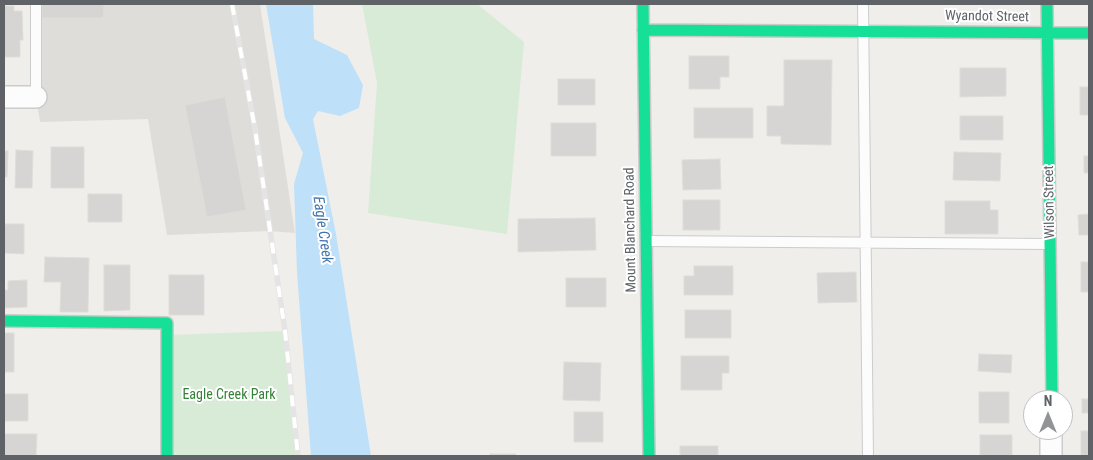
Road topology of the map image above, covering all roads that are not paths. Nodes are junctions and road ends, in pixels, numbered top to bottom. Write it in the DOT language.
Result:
graph roads {
  1 [pos="36,4"];
  2 [pos="643,4"];
  3 [pos="863,4"];
  4 [pos="1047,4"];
  5 [pos="643,30"];
  6 [pos="864,31"];
  7 [pos="1047,33"];
  8 [pos="1089,33"];
  9 [pos="4,97"];
  10 [pos="36,97"];
  11 [pos="646,241"];
  12 [pos="867,243"];
  13 [pos="1050,244"];
  14 [pos="4,321"];
  15 [pos="1052,390"];
  16 [pos="1051,440"];
  17 [pos="167,456"];
  18 [pos="649,456"];
  19 [pos="868,456"];
  20 [pos="1051,456"];
  1 -- 10 [label="lane"];
  2 -- 5 [label="street, Mount Blanchard Road"];
  3 -- 6 [label="lane"];
  4 -- 7 [label="street, Wilson Street"];
  5 -- 6 [label="street, Wyandot Street"];
  5 -- 11 [label="street, Mount Blanchard Road"];
  6 -- 7 [label="street, Wyandot Street"];
  6 -- 12 [label="lane"];
  7 -- 8 [label="street, Wyandot Street"];
  7 -- 13 [label="street, Wilson Street"];
  9 -- 10 [label="street"];
  11 -- 12 [label="lane"];
  11 -- 18 [label="street, Mount Blanchard Road"];
  12 -- 13 [label="lane"];
  12 -- 19 [label="lane"];
  13 -- 15 [label="street, Wilson Street"];
  14 -- 17 [label="street"];
  16 -- 20 [label="street"];
}
